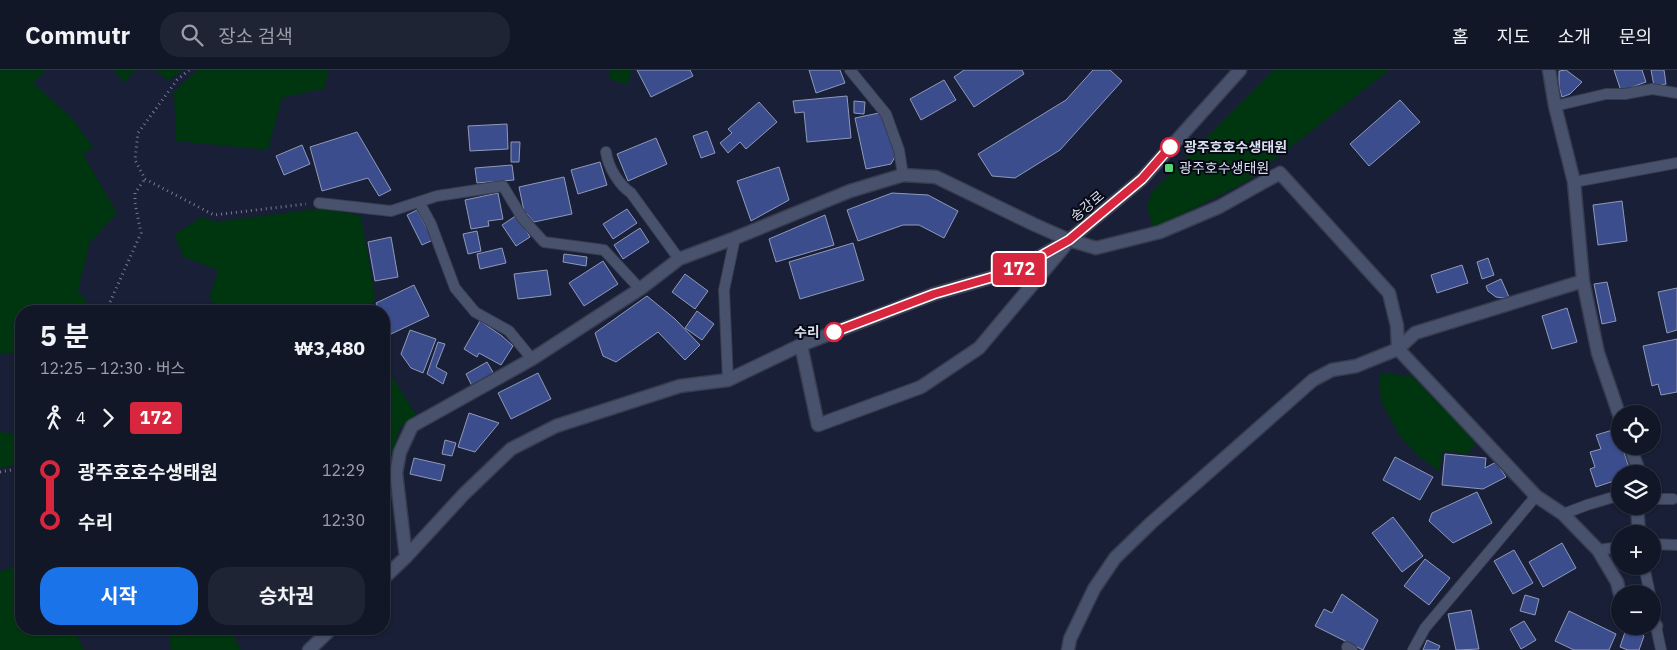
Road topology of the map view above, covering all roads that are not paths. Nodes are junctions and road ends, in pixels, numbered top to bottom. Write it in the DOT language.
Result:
graph roads {
  1 [pos="850,70"];
  2 [pos="1240,70"];
  3 [pos="1549,70"];
  4 [pos="1677,94"];
  5 [pos="1555,106"];
  6 [pos="606,152"];
  7 [pos="1677,163"];
  8 [pos="903,175"];
  9 [pos="1574,182"];
  10 [pos="320,202"];
  11 [pos="419,202"];
  12 [pos="735,238"];
  13 [pos="1069,240"];
  14 [pos="679,259"];
  15 [pos="1583,281"];
  16 [pos="640,289"];
  17 [pos="801,345"];
  18 [pos="1398,349"];
  19 [pos="532,359"];
  20 [pos="728,380"];
  21 [pos="1616,405"];
  22 [pos="1536,496"];
  23 [pos="1611,498"];
  24 [pos="1661,499"];
  25 [pos="1673,499"];
  26 [pos="1563,514"];
  27 [pos="1661,544"];
  28 [pos="1677,545"];
  29 [pos="1611,548"];
  30 [pos="1598,550"];
  31 [pos="406,557"];
  32 [pos="390,572"];
  33 [pos="1618,585"];
  34 [pos="325,635"];
  35 [pos="1657,635"];
  36 [pos="309,650"];
  37 [pos="1068,650"];
  38 [pos="1414,650"];
  39 [pos="1661,650"];
  1 -- 8 [label="lane"];
  2 -- 13 [label="street, 송강로"];
  3 -- 5 [label="street"];
  4 -- 5 [label="lane"];
  5 -- 9 [label="street"];
  6 -- 14 [label="lane"];
  7 -- 9 [label="lane"];
  8 -- 12 [label="street"];
  8 -- 13 [label="street"];
  9 -- 15 [label="street"];
  10 -- 11 [label="lane"];
  11 -- 16 [label="lane"];
  11 -- 19 [label="lane"];
  12 -- 14 [label="street"];
  12 -- 20 [label="lane"];
  13 -- 17 [label="street"];
  13 -- 17 [label="street, 송강로"];
  13 -- 18 [label="street"];
  14 -- 16 [label="street"];
  15 -- 18 [label="street"];
  15 -- 21 [label="street"];
  16 -- 19 [label="street"];
  17 -- 20 [label="street"];
  18 -- 22 [label="street"];
  18 -- 37 [label="street"];
  19 -- 31 [label="street"];
  20 -- 31 [label="street"];
  22 -- 26 [label="street"];
  22 -- 38 [label="lane"];
  23 -- 26 [label="lane"];
  24 -- 25 [label="lane"];
  26 -- 30 [label="street"];
  27 -- 28 [label="lane"];
  29 -- 30 [label="lane"];
  30 -- 33 [label="street"];
  31 -- 32 [label="street"];
  34 -- 36 [label="street"];
  35 -- 39 [label="lane"];
}
